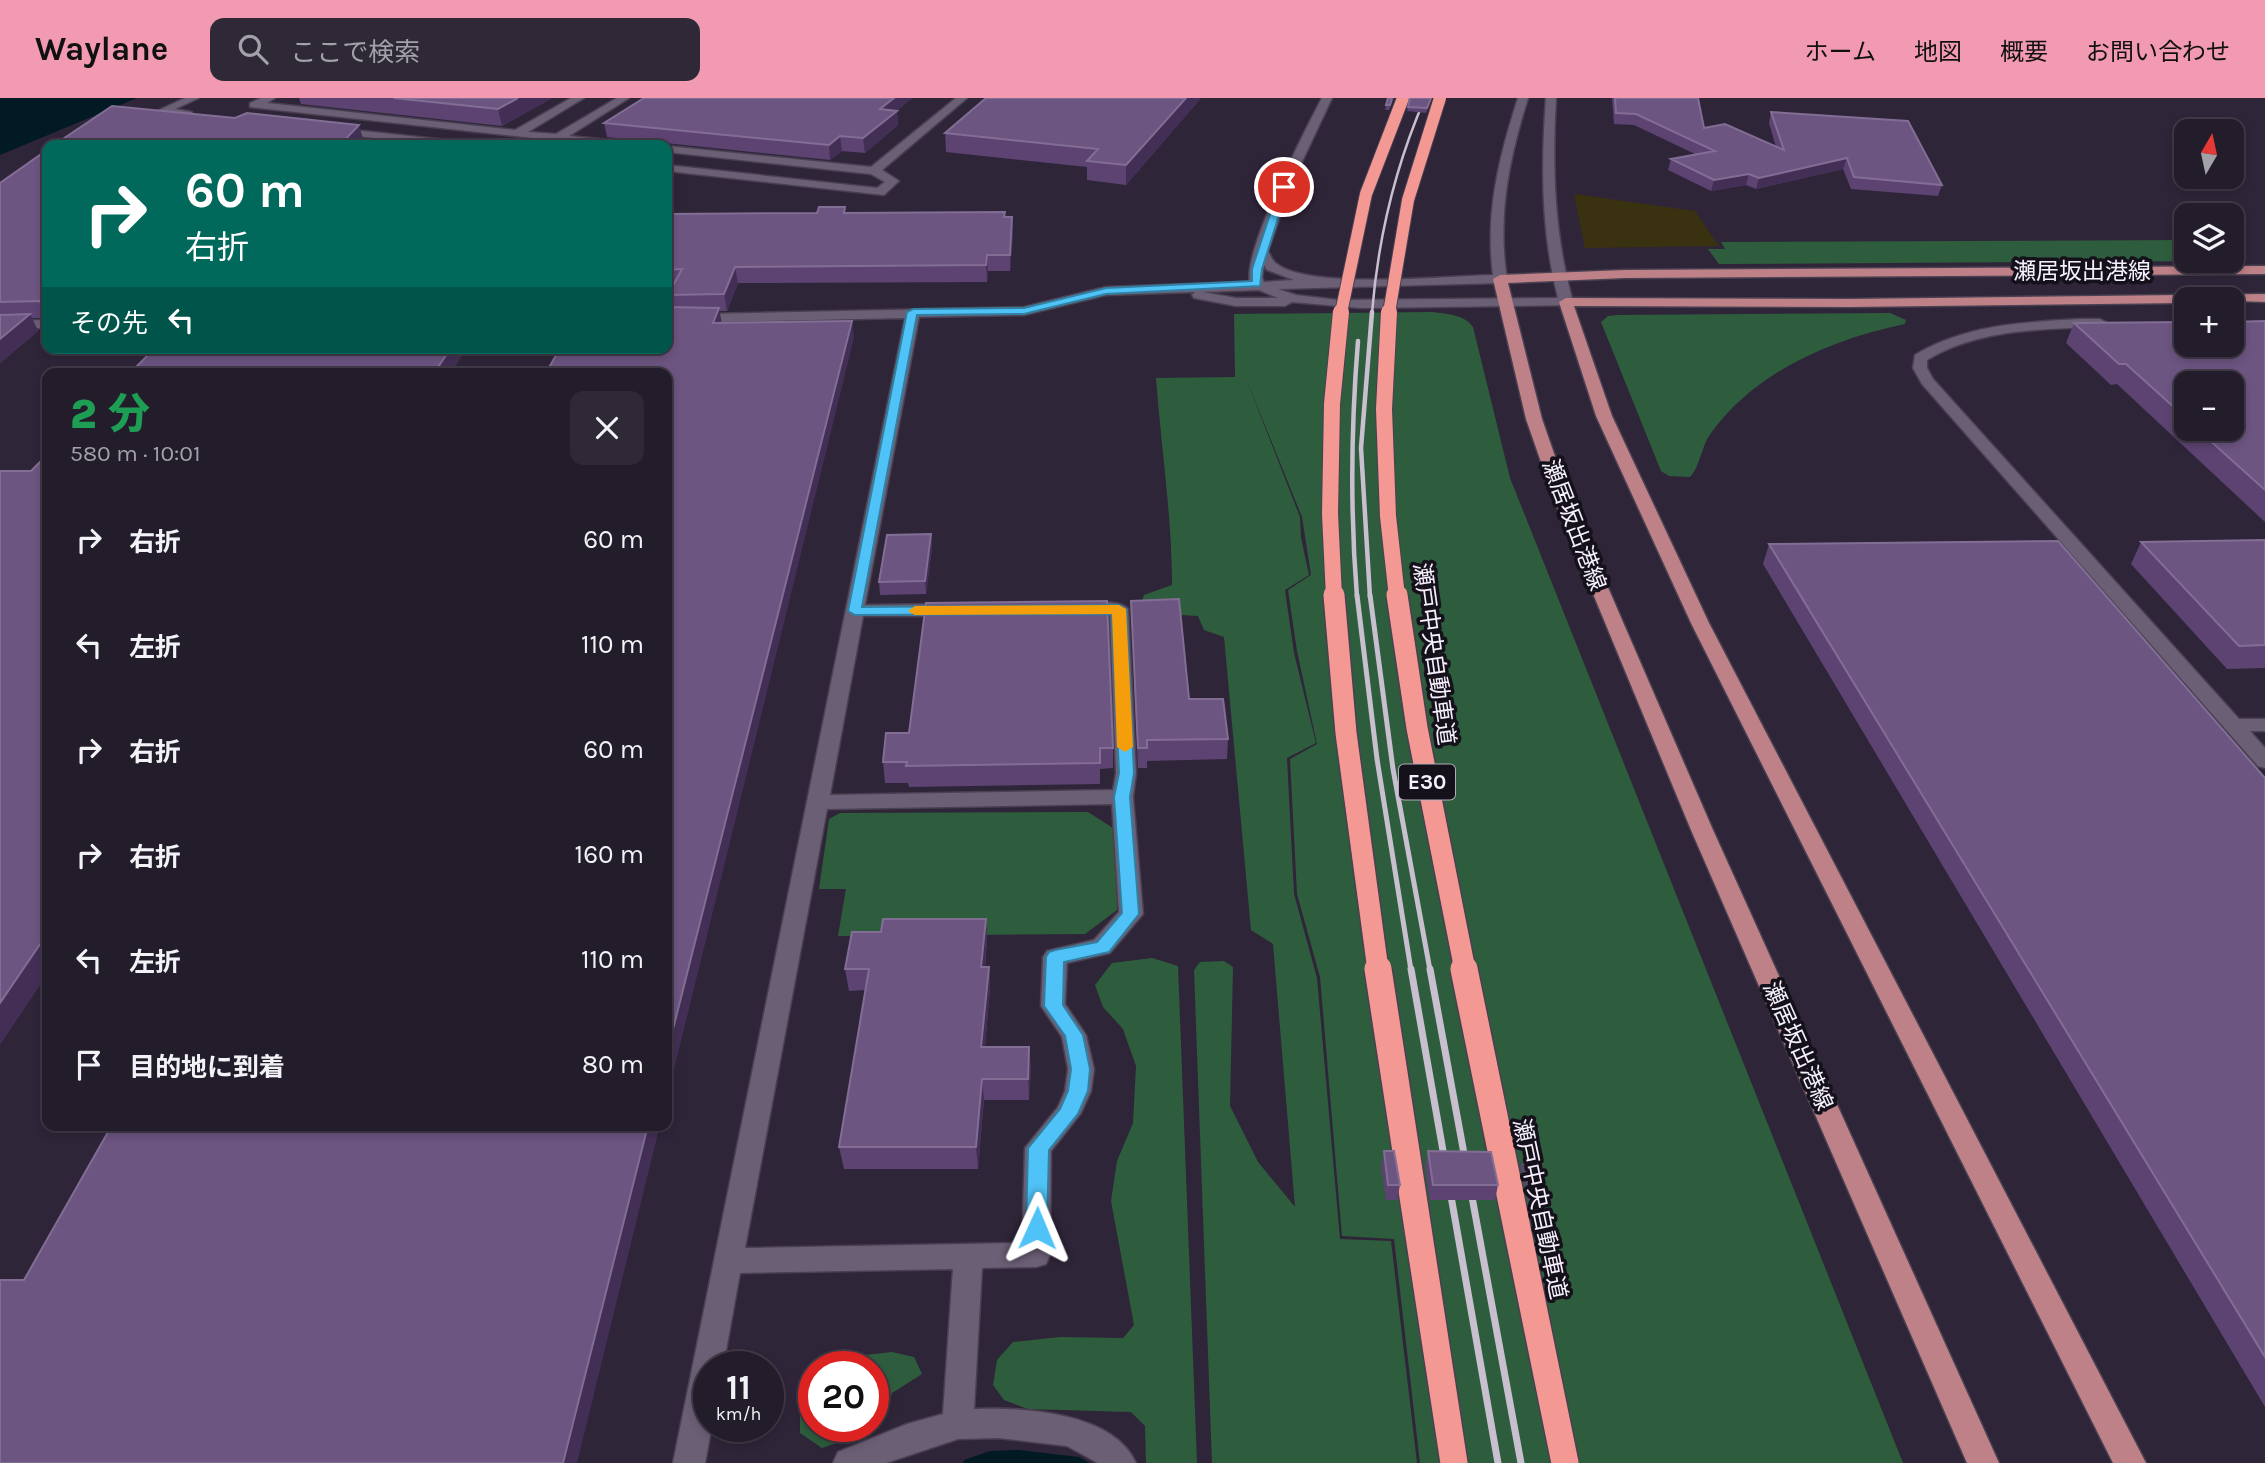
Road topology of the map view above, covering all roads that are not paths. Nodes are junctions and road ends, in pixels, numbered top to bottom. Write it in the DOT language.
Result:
graph roads {
  1 [pos="194,98"];
  2 [pos="270,98"];
  3 [pos="579,98"];
  4 [pos="624,98"];
  5 [pos="962,98"];
  6 [pos="1327,98"];
  7 [pos="1403,98"];
  8 [pos="1440,98"];
  9 [pos="1523,98"];
  10 [pos="1551,98"];
  11 [pos="204,116"];
  12 [pos="327,130"];
  13 [pos="517,133"];
  14 [pos="558,138"];
  15 [pos="419,140"];
  16 [pos="552,140"];
  17 [pos="578,140"];
  18 [pos="672,150"];
  19 [pos="672,169"];
  20 [pos="874,172"];
  21 [pos="1262,252"];
  22 [pos="2265,270"];
  23 [pos="1558,277"];
  24 [pos="1500,279"];
  25 [pos="1336,283"];
  26 [pos="1256,284"];
  27 [pos="1163,288"];
  28 [pos="2265,298"];
  29 [pos="1505,302"];
  30 [pos="1566,302"];
  31 [pos="1353,303"];
  32 [pos="913,312"];
  33 [pos="672,319"];
  34 [pos="2123,323"];
  35 [pos="42,324"];
  36 [pos="0,325"];
  37 [pos="980,610"];
  38 [pos="1063,610"];
  39 [pos="855,611"];
  40 [pos="2233,725"];
  41 [pos="2265,725"];
  42 [pos="2265,761"];
  43 [pos="1122,797"];
  44 [pos="818,802"];
  45 [pos="968,1256"];
  46 [pos="728,1261"];
  47 [pos="958,1424"];
  48 [pos="689,1463"];
  49 [pos="849,1463"];
  50 [pos="1120,1463"];
  51 [pos="1454,1463"];
  52 [pos="1565,1463"];
  53 [pos="1983,1463"];
  54 [pos="2130,1463"];
  1 -- 11 [label="street"];
  2 -- 13 [label="street"];
  3 -- 13 [label="street"];
  4 -- 14 [label="street"];
  5 -- 20 [label="street"];
  6 -- 21 [label="street"];
  7 -- 51 [label="highway, bridge"];
  8 -- 52 [label="highway, 瀬戸中央自動車道 / E30, bridge"];
  9 -- 24 [label="street"];
  10 -- 23 [label="street"];
  12 -- 15 [label="street"];
  13 -- 14 [label="street"];
  14 -- 16 [label="street"];
  14 -- 17 [label="street"];
  18 -- 20 [label="street"];
  19 -- 20 [label="street"];
  21 -- 25 [label="street"];
  21 -- 26 [label="street"];
  22 -- 23 [label="main road, 瀬居坂出港線"];
  23 -- 24 [label="main road, 瀬居坂出港線"];
  23 -- 30 [label="street"];
  24 -- 25 [label="street"];
  24 -- 29 [label="main road, 瀬居坂出港線"];
  25 -- 26 [label="street"];
  26 -- 27 [label="street"];
  26 -- 31 [label="street"];
  27 -- 31 [label="street"];
  27 -- 32 [label="street"];
  28 -- 30 [label="main road, 瀬居坂出港線"];
  29 -- 30 [label="street"];
  29 -- 31 [label="street"];
  29 -- 53 [label="main road, 瀬居坂出港線"];
  30 -- 54 [label="main road"];
  32 -- 33 [label="street"];
  32 -- 39 [label="street"];
  34 -- 40 [label="street"];
  35 -- 36 [label="street"];
  37 -- 39 [label="street"];
  38 -- 43 [label="street"];
  39 -- 44 [label="street"];
  40 -- 41 [label="street"];
  40 -- 42 [label="street"];
  43 -- 44 [label="street"];
  43 -- 45 [label="street"];
  44 -- 46 [label="street"];
  45 -- 46 [label="street"];
  45 -- 47 [label="street"];
  46 -- 48 [label="street"];
  47 -- 49 [label="street"];
  47 -- 50 [label="street"];
}
